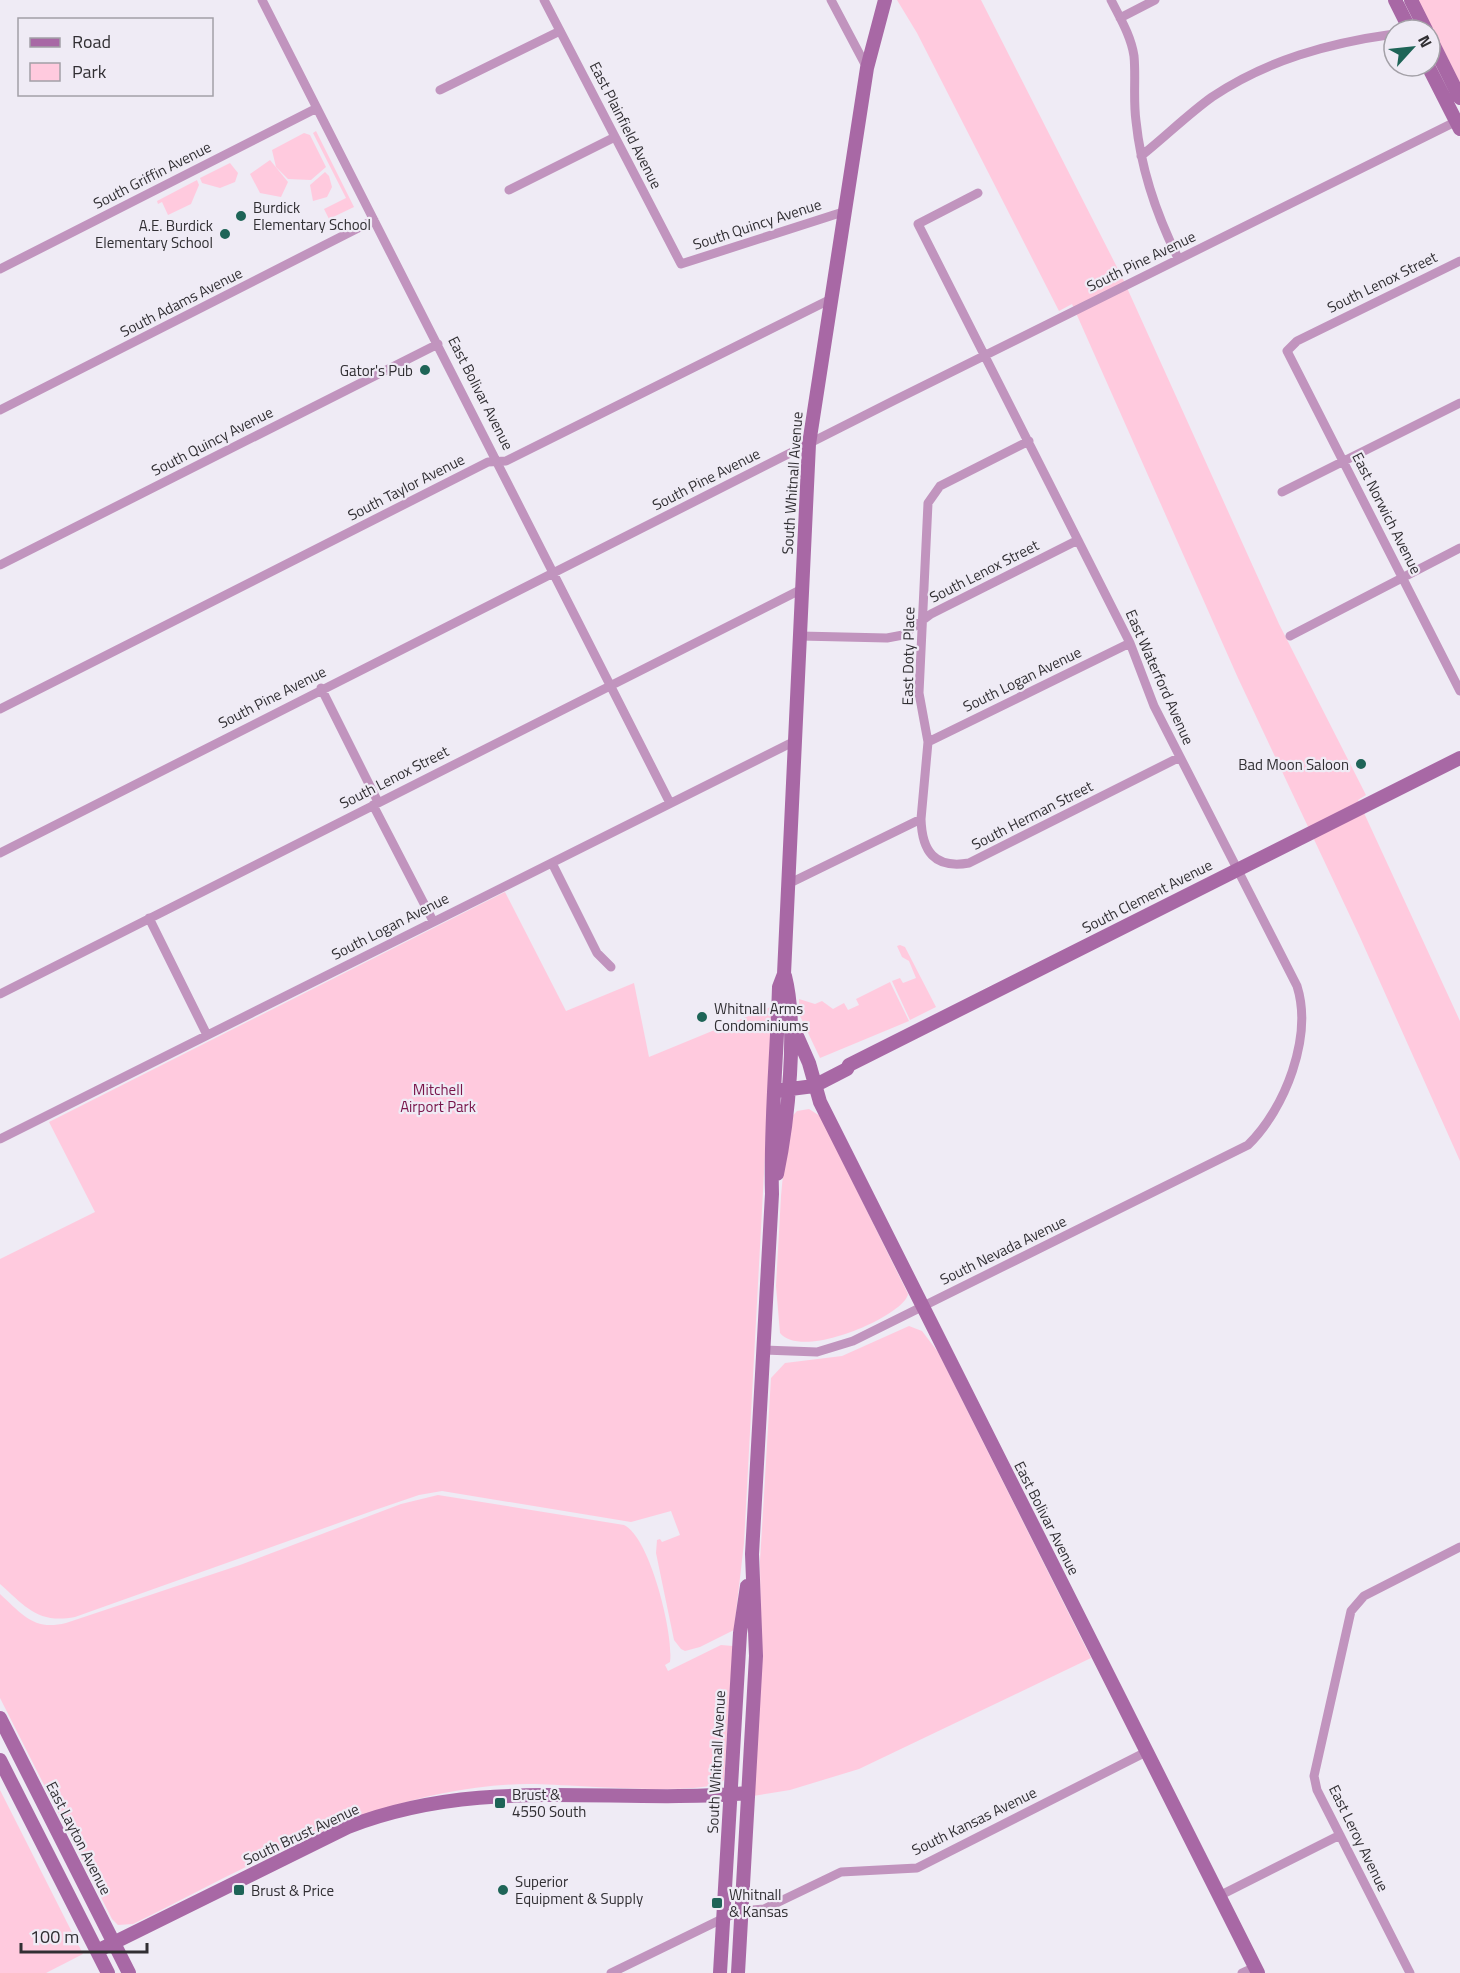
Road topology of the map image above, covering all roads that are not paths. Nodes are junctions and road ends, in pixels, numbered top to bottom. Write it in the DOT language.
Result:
graph roads {
  1 [pos="262,0"];
  2 [pos="544,0"];
  3 [pos="831,0"];
  4 [pos="885,0"];
  5 [pos="1111,0"];
  6 [pos="1155,0"];
  7 [pos="1395,0"];
  8 [pos="1411,0"];
  9 [pos="1120,18"];
  10 [pos="1402,18"];
  11 [pos="1420,18"];
  12 [pos="560,31"];
  13 [pos="1382,35"];
  14 [pos="1442,62"];
  15 [pos="867,68"];
  16 [pos="1434,78"];
  17 [pos="440,90"];
  18 [pos="1460,98"];
  19 [pos="317,108"];
  20 [pos="1459,124"];
  21 [pos="615,137"];
  22 [pos="1141,156"];
  23 [pos="509,190"];
  24 [pos="978,193"];
  25 [pos="843,212"];
  26 [pos="374,220"];
  27 [pos="1178,258"];
  28 [pos="1460,261"];
  29 [pos="681,264"];
  30 [pos="0,269"];
  31 [pos="829,300"];
  32 [pos="438,344"];
  33 [pos="1288,349"];
  34 [pos="986,355"];
  35 [pos="1460,403"];
  36 [pos="0,410"];
  37 [pos="1029,441"];
  38 [pos="808,444"];
  39 [pos="1344,461"];
  40 [pos="498,462"];
  41 [pos="1282,492"];
  42 [pos="1078,540"];
  43 [pos="1460,548"];
  44 [pos="0,565"];
  45 [pos="554,572"];
  46 [pos="1402,578"];
  47 [pos="802,589"];
  48 [pos="922,621"];
  49 [pos="800,636"];
  50 [pos="1290,636"];
  51 [pos="1130,643"];
  52 [pos="611,685"];
  53 [pos="321,688"];
  54 [pos="1460,691"];
  55 [pos="0,709"];
  56 [pos="795,741"];
  57 [pos="928,742"];
  58 [pos="1180,758"];
  59 [pos="1460,758"];
  60 [pos="670,802"];
  61 [pos="376,803"];
  62 [pos="921,819"];
  63 [pos="0,853"];
  64 [pos="552,863"];
  65 [pos="1238,869"];
  66 [pos="790,883"];
  67 [pos="149,918"];
  68 [pos="433,921"];
  69 [pos="611,968"];
  70 [pos="784,974"];
  71 [pos="0,994"];
  72 [pos="790,1020"];
  73 [pos="207,1035"];
  74 [pos="812,1081"];
  75 [pos="782,1086"];
  76 [pos="0,1139"];
  77 [pos="1248,1144"];
  78 [pos="923,1307"];
  79 [pos="764,1350"];
  80 [pos="1460,1547"];
  81 [pos="752,1554"];
  82 [pos="0,1718"];
  83 [pos="1146,1752"];
  84 [pos="0,1760"];
  85 [pos="748,1793"];
  86 [pos="731,1794"];
  87 [pos="1340,1835"];
  88 [pos="1219,1896"];
  89 [pos="741,1911"];
  90 [pos="724,1918"];
  91 [pos="113,1943"];
  92 [pos="97,1951"];
  93 [pos="1252,1971"];
  94 [pos="108,1973"];
  95 [pos="129,1973"];
  96 [pos="611,1973"];
  97 [pos="720,1973"];
  98 [pos="738,1973"];
  99 [pos="1410,1973"];
  1 -- 19 [label="street, East Bolivar Avenue"];
  2 -- 12 [label="street, East Plainfield Avenue"];
  3 -- 15 [label="street"];
  4 -- 15 [label="street, South Whitnall Avenue"];
  5 -- 9 [label="street"];
  6 -- 9 [label="street"];
  7 -- 10 [label="street"];
  8 -- 11 [label="street"];
  9 -- 22 [label="street"];
  12 -- 17 [label="street"];
  12 -- 21 [label="street, East Plainfield Avenue"];
  13 -- 22 [label="street"];
  14 -- 18 [label="street"];
  15 -- 25 [label="street, South Whitnall Avenue"];
  16 -- 20 [label="street"];
  19 -- 26 [label="street, East Bolivar Avenue"];
  19 -- 30 [label="street, South Griffin Avenue"];
  20 -- 27 [label="street, South Pine Avenue"];
  21 -- 23 [label="street"];
  21 -- 29 [label="street, East Plainfield Avenue"];
  22 -- 27 [label="street"];
  24 -- 34 [label="street, East Waterford Avenue"];
  25 -- 29 [label="street, South Quincy Avenue"];
  25 -- 31 [label="street, South Whitnall Avenue"];
  26 -- 32 [label="street, East Bolivar Avenue"];
  26 -- 36 [label="street, South Adams Avenue"];
  27 -- 34 [label="street, South Pine Avenue"];
  28 -- 33 [label="street, South Lenox Street"];
  31 -- 38 [label="street, South Whitnall Avenue"];
  31 -- 40 [label="street, South Taylor Avenue"];
  32 -- 40 [label="street, East Bolivar Avenue"];
  32 -- 44 [label="street, South Quincy Avenue"];
  33 -- 39 [label="street, East Norwich Avenue"];
  34 -- 37 [label="street, East Waterford Avenue"];
  34 -- 38 [label="street, South Pine Avenue"];
  35 -- 39 [label="street"];
  37 -- 42 [label="street, East Waterford Avenue"];
  37 -- 48 [label="street, East Doty Place"];
  38 -- 45 [label="street, South Pine Avenue"];
  38 -- 47 [label="street, South Whitnall Avenue"];
  39 -- 41 [label="street"];
  39 -- 46 [label="street, East Norwich Avenue"];
  40 -- 45 [label="street, East Bolivar Avenue"];
  40 -- 55 [label="street, South Taylor Avenue"];
  42 -- 48 [label="street, South Lenox Street"];
  42 -- 51 [label="street, East Waterford Avenue"];
  43 -- 46 [label="street"];
  45 -- 52 [label="street, East Bolivar Avenue"];
  45 -- 53 [label="street, South Pine Avenue"];
  46 -- 50 [label="street"];
  46 -- 54 [label="street, East Norwich Avenue"];
  47 -- 49 [label="street, South Whitnall Avenue"];
  47 -- 52 [label="street, South Lenox Street"];
  48 -- 49 [label="street, South Lenox Street"];
  48 -- 57 [label="street, East Doty Place"];
  49 -- 56 [label="street, South Whitnall Avenue"];
  51 -- 57 [label="street, South Logan Avenue"];
  51 -- 58 [label="street, East Waterford Avenue"];
  52 -- 60 [label="street, East Bolivar Avenue"];
  52 -- 61 [label="street, South Lenox Street"];
  53 -- 61 [label="street"];
  53 -- 63 [label="street, South Pine Avenue"];
  56 -- 60 [label="street, South Logan Avenue"];
  56 -- 66 [label="street, South Whitnall Avenue"];
  57 -- 62 [label="street, East Doty Place"];
  58 -- 62 [label="street, South Herman Street"];
  58 -- 65 [label="street, East Waterford Avenue"];
  59 -- 65 [label="street, South Clement Avenue"];
  60 -- 64 [label="street, South Logan Avenue"];
  61 -- 67 [label="street, South Lenox Street"];
  61 -- 68 [label="street"];
  62 -- 66 [label="street"];
  64 -- 68 [label="street, South Logan Avenue"];
  64 -- 69 [label="street"];
  65 -- 74 [label="street, South Clement Avenue"];
  65 -- 77 [label="street, East Waterford Avenue"];
  66 -- 70 [label="street, South Whitnall Avenue"];
  67 -- 71 [label="street, South Lenox Street"];
  67 -- 73 [label="street"];
  68 -- 73 [label="street, South Logan Avenue"];
  70 -- 72 [label="street, South Whitnall Avenue"];
  70 -- 75 [label="street, South Whitnall Avenue"];
  72 -- 74 [label="street, East Bolivar Avenue"];
  72 -- 75 [label="street, South Whitnall Avenue"];
  73 -- 76 [label="street, South Logan Avenue"];
  74 -- 75 [label="street, South Clement Avenue"];
  74 -- 78 [label="street, East Bolivar Avenue"];
  75 -- 79 [label="street, South Whitnall Avenue"];
  77 -- 78 [label="street, South Nevada Avenue"];
  78 -- 79 [label="street, South Nevada Avenue"];
  78 -- 83 [label="street, East Bolivar Avenue"];
  79 -- 81 [label="street, South Whitnall Avenue"];
  80 -- 87 [label="street, East Leroy Avenue"];
  81 -- 85 [label="street, South Whitnall Avenue"];
  81 -- 86 [label="street, South Whitnall Avenue"];
  82 -- 91 [label="street, East Layton Avenue"];
  83 -- 88 [label="street, East Bolivar Avenue"];
  83 -- 89 [label="street, South Kansas Avenue"];
  84 -- 92 [label="street"];
  85 -- 86 [label="street, South Brust Avenue"];
  85 -- 89 [label="street, South Whitnall Avenue"];
  86 -- 90 [label="street, South Whitnall Avenue"];
  86 -- 91 [label="street, South Brust Avenue"];
  87 -- 88 [label="street"];
  87 -- 99 [label="street, East Leroy Avenue"];
  88 -- 93 [label="street, East Bolivar Avenue"];
  89 -- 90 [label="street, South Kansas Avenue"];
  89 -- 98 [label="street, South Whitnall Avenue"];
  90 -- 96 [label="street, South Kansas Avenue"];
  90 -- 97 [label="street, South Whitnall Avenue"];
  91 -- 92 [label="street, South Brust Avenue"];
  91 -- 95 [label="street, East Layton Avenue"];
  92 -- 94 [label="street"];
}
